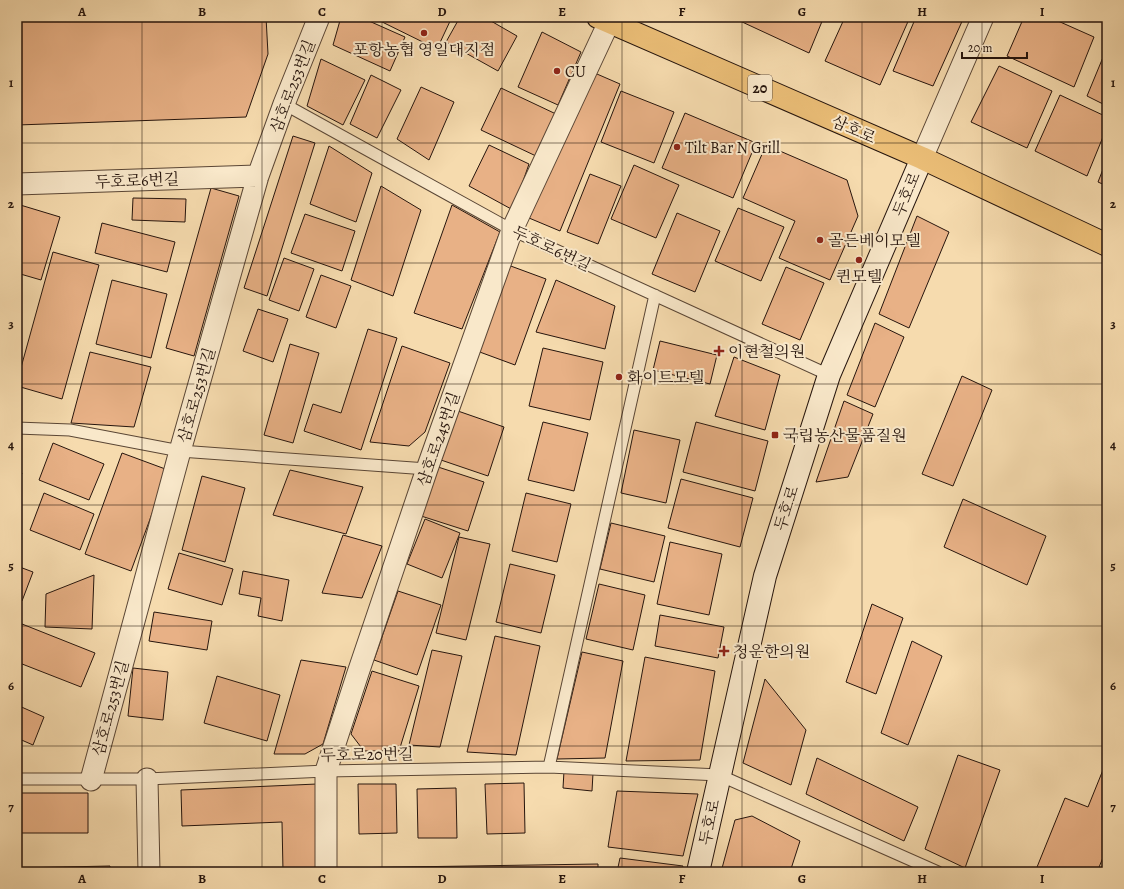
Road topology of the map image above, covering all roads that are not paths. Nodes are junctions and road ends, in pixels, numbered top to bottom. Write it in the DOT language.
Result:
graph roads {
  1 [pos="319,17"];
  2 [pos="983,17"];
  3 [pos="603,19"];
  4 [pos="284,104"];
  5 [pos="922,158"];
  6 [pos="258,176"];
  7 [pos="17,184"];
  8 [pos="512,230"];
  9 [pos="1107,245"];
  10 [pos="655,295"];
  11 [pos="829,375"];
  12 [pos="17,428"];
  13 [pos="180,451"];
  14 [pos="427,469"];
  15 [pos="549,767"];
  16 [pos="326,771"];
  17 [pos="718,775"];
  18 [pos="17,779"];
  19 [pos="147,779"];
  20 [pos="91,780"];
  21 [pos="149,872"];
  22 [pos="326,872"];
  23 [pos="698,872"];
  24 [pos="938,872"];
  1 -- 4 [label="street, 삼호로253번길"];
  2 -- 5 [label="street"];
  3 -- 5 [label="main road, 삼호로 / 20"];
  3 -- 8 [label="street, 삼호로245번길"];
  4 -- 6 [label="street, 삼호로253번길"];
  4 -- 8 [label="lane, 두호로6번길"];
  5 -- 9 [label="main road, 삼호로 / 20"];
  5 -- 11 [label="street, 두호로"];
  6 -- 7 [label="street, 두호로6번길"];
  6 -- 13 [label="street, 삼호로253번길"];
  8 -- 10 [label="lane, 두호로6번길"];
  8 -- 14 [label="street, 삼호로245번길"];
  10 -- 11 [label="lane, 두호로6번길"];
  10 -- 15 [label="lane"];
  11 -- 17 [label="street, 두호로"];
  12 -- 13 [label="lane"];
  13 -- 14 [label="lane"];
  13 -- 20 [label="street, 삼호로253번길"];
  14 -- 16 [label="street, 삼호로245번길"];
  15 -- 16 [label="lane, 두호로20번길"];
  15 -- 17 [label="lane, 두호로20번길"];
  16 -- 19 [label="lane, 두호로20번길"];
  16 -- 22 [label="street, 삼호로245번길"];
  17 -- 23 [label="street, 두호로"];
  17 -- 24 [label="lane"];
  18 -- 20 [label="lane, 두호로20번길"];
  19 -- 20 [label="lane, 두호로20번길"];
  19 -- 21 [label="street"];
}
